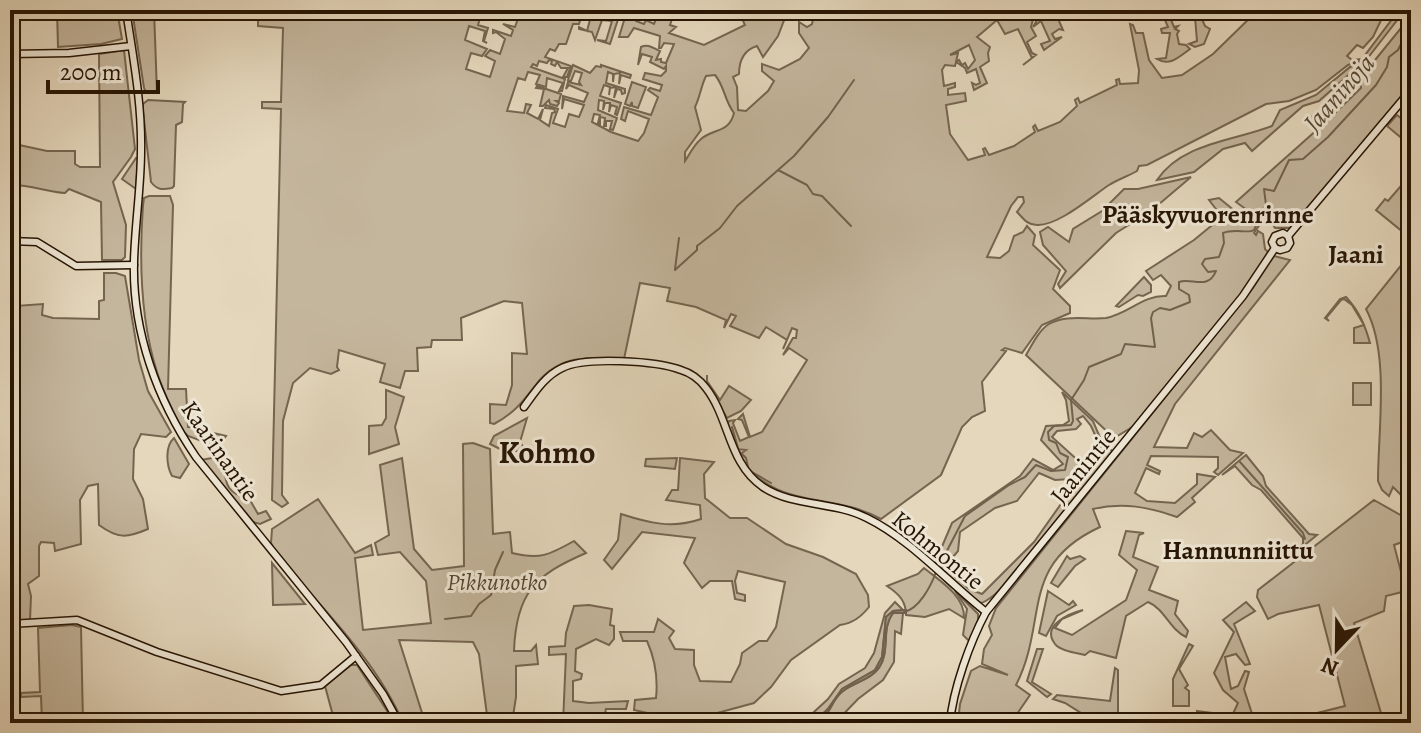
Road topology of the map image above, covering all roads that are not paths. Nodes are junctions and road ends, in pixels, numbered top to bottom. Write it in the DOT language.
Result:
graph roads {
  1 [pos="126,10"];
  2 [pos="131,46"];
  3 [pos="10,54"];
  4 [pos="1411,90"];
  5 [pos="1288,236"];
  6 [pos="10,241"];
  7 [pos="1275,248"];
  8 [pos="134,265"];
  9 [pos="524,407"];
  10 [pos="986,612"];
  11 [pos="10,624"];
  12 [pos="356,656"];
  13 [pos="399,723"];
  14 [pos="950,723"];
  1 -- 2 [label="main road, Kaarinantie"];
  2 -- 3 [label="main road"];
  2 -- 8 [label="main road, Kaarinantie"];
  4 -- 5 [label="main road"];
  5 -- 7 [label="main road"];
  5 -- 7 [label="main road"];
  6 -- 8 [label="main road"];
  7 -- 10 [label="main road, Jaanintie"];
  8 -- 12 [label="main road, Kaarinantie"];
  9 -- 10 [label="main road, Kohmontie"];
  10 -- 14 [label="main road, Jaanintie"];
  11 -- 12 [label="main road"];
  12 -- 13 [label="main road, Kaarinantie"];
}
